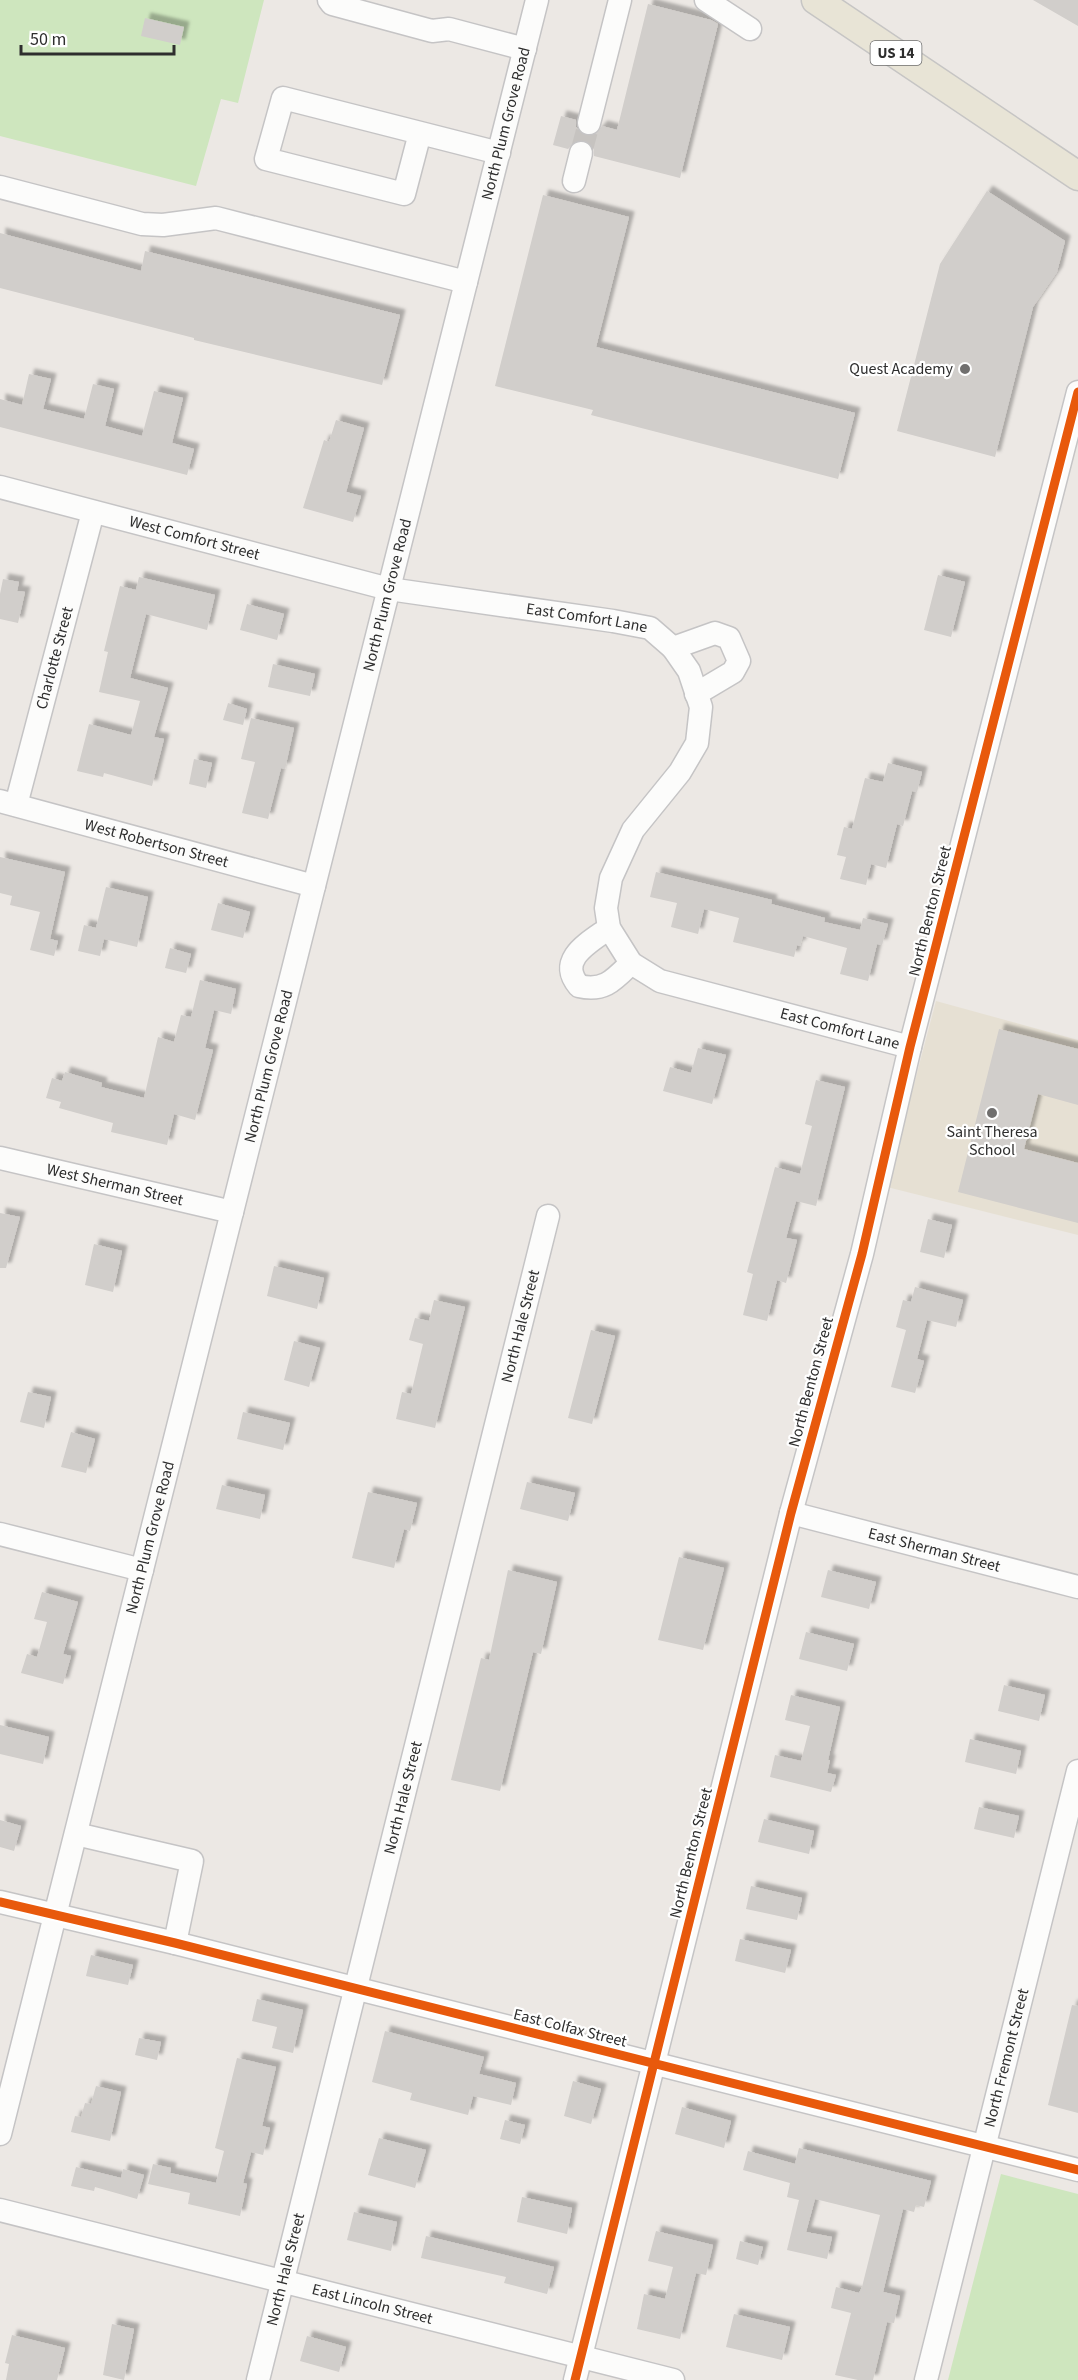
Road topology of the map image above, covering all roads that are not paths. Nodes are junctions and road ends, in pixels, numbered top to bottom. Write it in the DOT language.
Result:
graph roads {
  1 [pos="328,0"];
  2 [pos="537,0"];
  3 [pos="620,0"];
  4 [pos="706,0"];
  5 [pos="816,0"];
  6 [pos="750,29"];
  7 [pos="525,49"];
  8 [pos="589,123"];
  9 [pos="420,133"];
  10 [pos="499,153"];
  11 [pos="581,153"];
  12 [pos="1078,176"];
  13 [pos="574,181"];
  14 [pos="0,187"];
  15 [pos="466,282"];
  16 [pos="1078,392"];
  17 [pos="0,487"];
  18 [pos="93,512"];
  19 [pos="389,589"];
  20 [pos="674,648"];
  21 [pos="696,694"];
  22 [pos="8,803"];
  23 [pos="314,886"];
  24 [pos="609,928"];
  25 [pos="631,963"];
  26 [pos="910,1047"];
  27 [pos="0,1158"];
  28 [pos="232,1212"];
  29 [pos="548,1216"];
  30 [pos="791,1513"];
  31 [pos="0,1534"];
  32 [pos="142,1570"];
  33 [pos="1078,1587"];
  34 [pos="1078,1771"];
  35 [pos="75,1834"];
  36 [pos="0,1902"];
  37 [pos="55,1915"];
  38 [pos="176,1943"];
  39 [pos="356,1990"];
  40 [pos="11,2048"];
  41 [pos="654,2065"];
  42 [pos="0,2134"];
  43 [pos="984,2148"];
  44 [pos="1078,2170"];
  45 [pos="0,2210"];
  46 [pos="282,2282"];
  47 [pos="581,2357"];
  48 [pos="258,2380"];
  49 [pos="575,2380"];
  50 [pos="673,2380"];
  51 [pos="926,2380"];
  1 -- 7 [label="street"];
  2 -- 7 [label="street, North Plum Grove Road"];
  3 -- 8 [label="street"];
  4 -- 6 [label="street"];
  5 -- 12 [label="main road, US 14"];
  7 -- 10 [label="street, North Plum Grove Road"];
  9 -- 9 [label="street"];
  9 -- 10 [label="street"];
  10 -- 15 [label="street, North Plum Grove Road"];
  11 -- 13 [label="street"];
  14 -- 15 [label="street"];
  15 -- 19 [label="street, North Plum Grove Road"];
  16 -- 26 [label="street, North Benton Street"];
  17 -- 18 [label="street, West Comfort Street"];
  18 -- 19 [label="street, West Comfort Street"];
  18 -- 22 [label="street, Charlotte Street"];
  19 -- 20 [label="street, East Comfort Lane"];
  19 -- 23 [label="street, North Plum Grove Road"];
  20 -- 21 [label="street, East Comfort Lane"];
  20 -- 21 [label="street"];
  21 -- 24 [label="street, East Comfort Lane"];
  22 -- 23 [label="street, West Robertson Street"];
  23 -- 28 [label="street, North Plum Grove Road"];
  24 -- 25 [label="street"];
  24 -- 25 [label="street"];
  25 -- 26 [label="street, East Comfort Lane"];
  26 -- 30 [label="street, North Benton Street"];
  27 -- 28 [label="street, West Sherman Street"];
  28 -- 32 [label="street, North Plum Grove Road"];
  29 -- 39 [label="street, North Hale Street"];
  30 -- 33 [label="street, East Sherman Street"];
  30 -- 41 [label="street, North Benton Street"];
  31 -- 32 [label="street"];
  32 -- 35 [label="street, North Plum Grove Road"];
  34 -- 43 [label="street, North Fremont Street"];
  35 -- 37 [label="street, North Plum Grove Road"];
  35 -- 38 [label="street"];
  36 -- 37 [label="street, East Colfax Street"];
  37 -- 38 [label="street, East Colfax Street"];
  37 -- 40 [label="street, North Plum Grove Road"];
  38 -- 39 [label="street, East Colfax Street"];
  39 -- 41 [label="street, East Colfax Street"];
  39 -- 46 [label="street, North Hale Street"];
  40 -- 42 [label="street, North Plum Grove Road"];
  41 -- 43 [label="street, East Colfax Street"];
  41 -- 47 [label="street, North Benton Street"];
  43 -- 44 [label="street, East Colfax Street"];
  43 -- 51 [label="street, North Fremont Street"];
  45 -- 46 [label="street, East Lincoln Street"];
  46 -- 47 [label="street, East Lincoln Street"];
  46 -- 48 [label="street, North Hale Street"];
  47 -- 49 [label="street, North Benton Street"];
  47 -- 50 [label="street, East Lincoln Street"];
}
